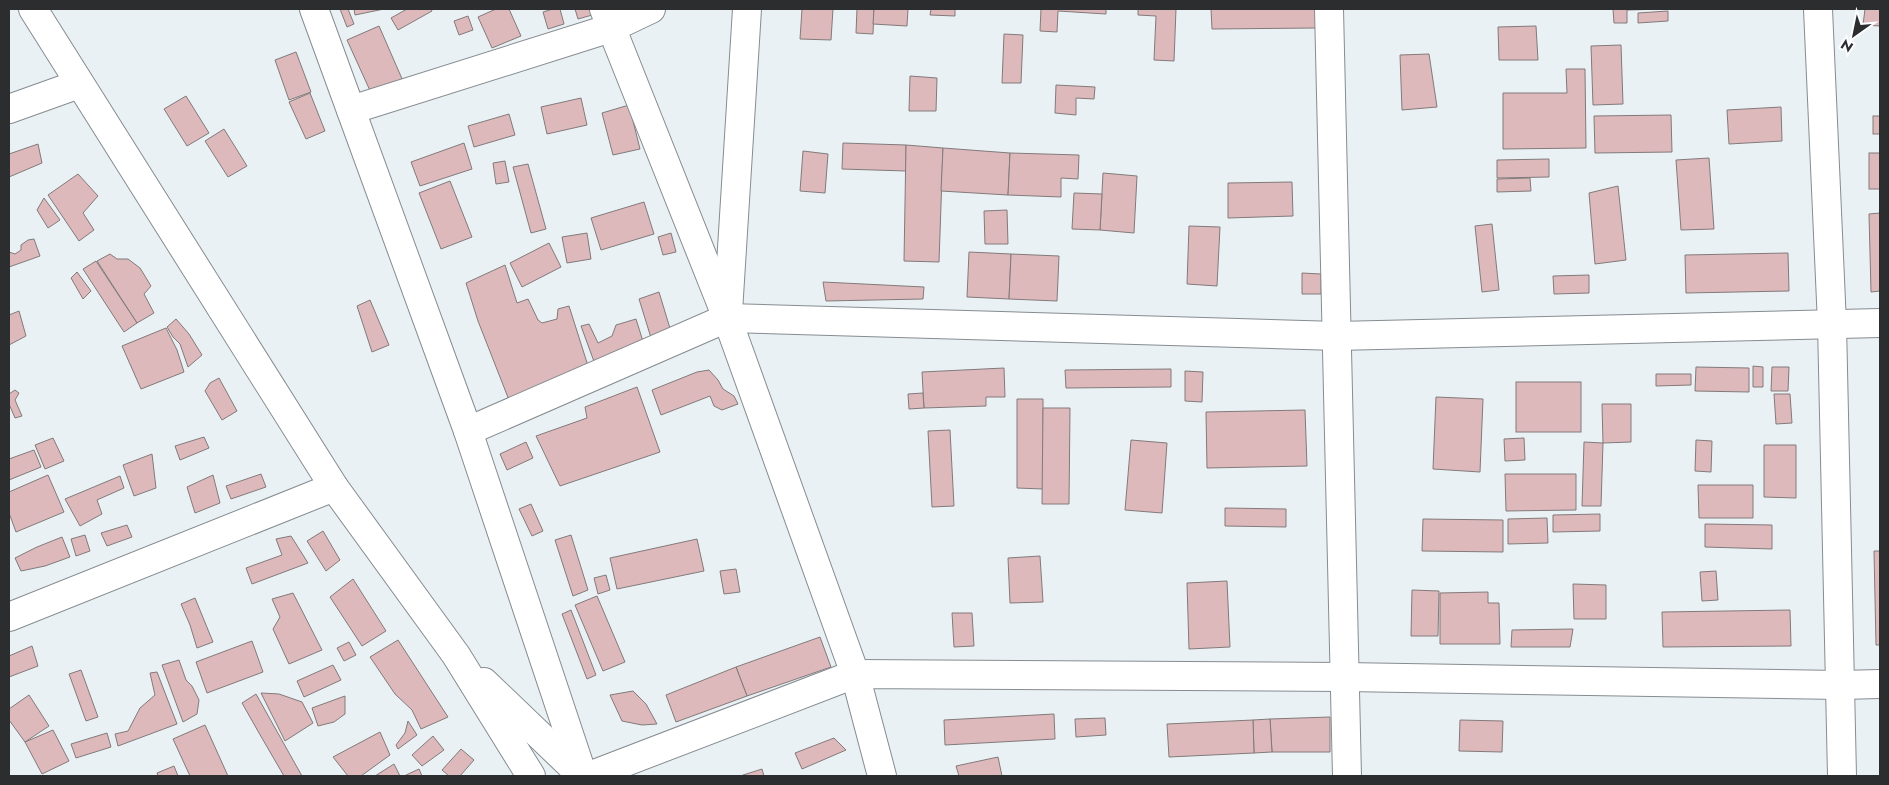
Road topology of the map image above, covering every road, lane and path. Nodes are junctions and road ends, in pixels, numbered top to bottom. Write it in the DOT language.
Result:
graph roads {
  1 [pos="34,9"];
  2 [pos="314,9"];
  3 [pos="651,9"];
  4 [pos="747,9"];
  5 [pos="1329,9"];
  6 [pos="1818,9"];
  7 [pos="608,18"];
  8 [pos="79,84"];
  9 [pos="9,109"];
  10 [pos="351,110"];
  11 [pos="727,318"];
  12 [pos="1880,323"];
  13 [pos="1832,324"];
  14 [pos="1337,336"];
  15 [pos="468,431"];
  16 [pos="334,487"];
  17 [pos="9,617"];
  18 [pos="456,655"];
  19 [pos="854,674"];
  20 [pos="1345,676"];
  21 [pos="1880,684"];
  22 [pos="1840,685"];
  23 [pos="530,776"];
  24 [pos="583,776"];
  25 [pos="589,776"];
  26 [pos="882,776"];
  27 [pos="1347,776"];
  28 [pos="1842,776"];
  1 -- 8 [label="street"];
  2 -- 10 [label="street"];
  3 -- 7 [label="street"];
  4 -- 11 [label="street"];
  5 -- 14 [label="street"];
  6 -- 13 [label="street"];
  7 -- 10 [label="street"];
  7 -- 11 [label="street"];
  8 -- 9 [label="street"];
  8 -- 16 [label="street"];
  10 -- 15 [label="street"];
  11 -- 14 [label="street"];
  11 -- 15 [label="street"];
  11 -- 19 [label="street"];
  12 -- 13 [label="street"];
  13 -- 14 [label="street"];
  13 -- 22 [label="street"];
  14 -- 20 [label="street"];
  15 -- 24 [label="street"];
  16 -- 17 [label="street"];
  16 -- 18 [label="street"];
  18 -- 23 [label="street"];
  18 -- 24 [label="street"];
  19 -- 20 [label="street"];
  19 -- 25 [label="street"];
  19 -- 26 [label="street"];
  20 -- 22 [label="street"];
  20 -- 27 [label="street"];
  21 -- 22 [label="street"];
  22 -- 28 [label="street"];
}
